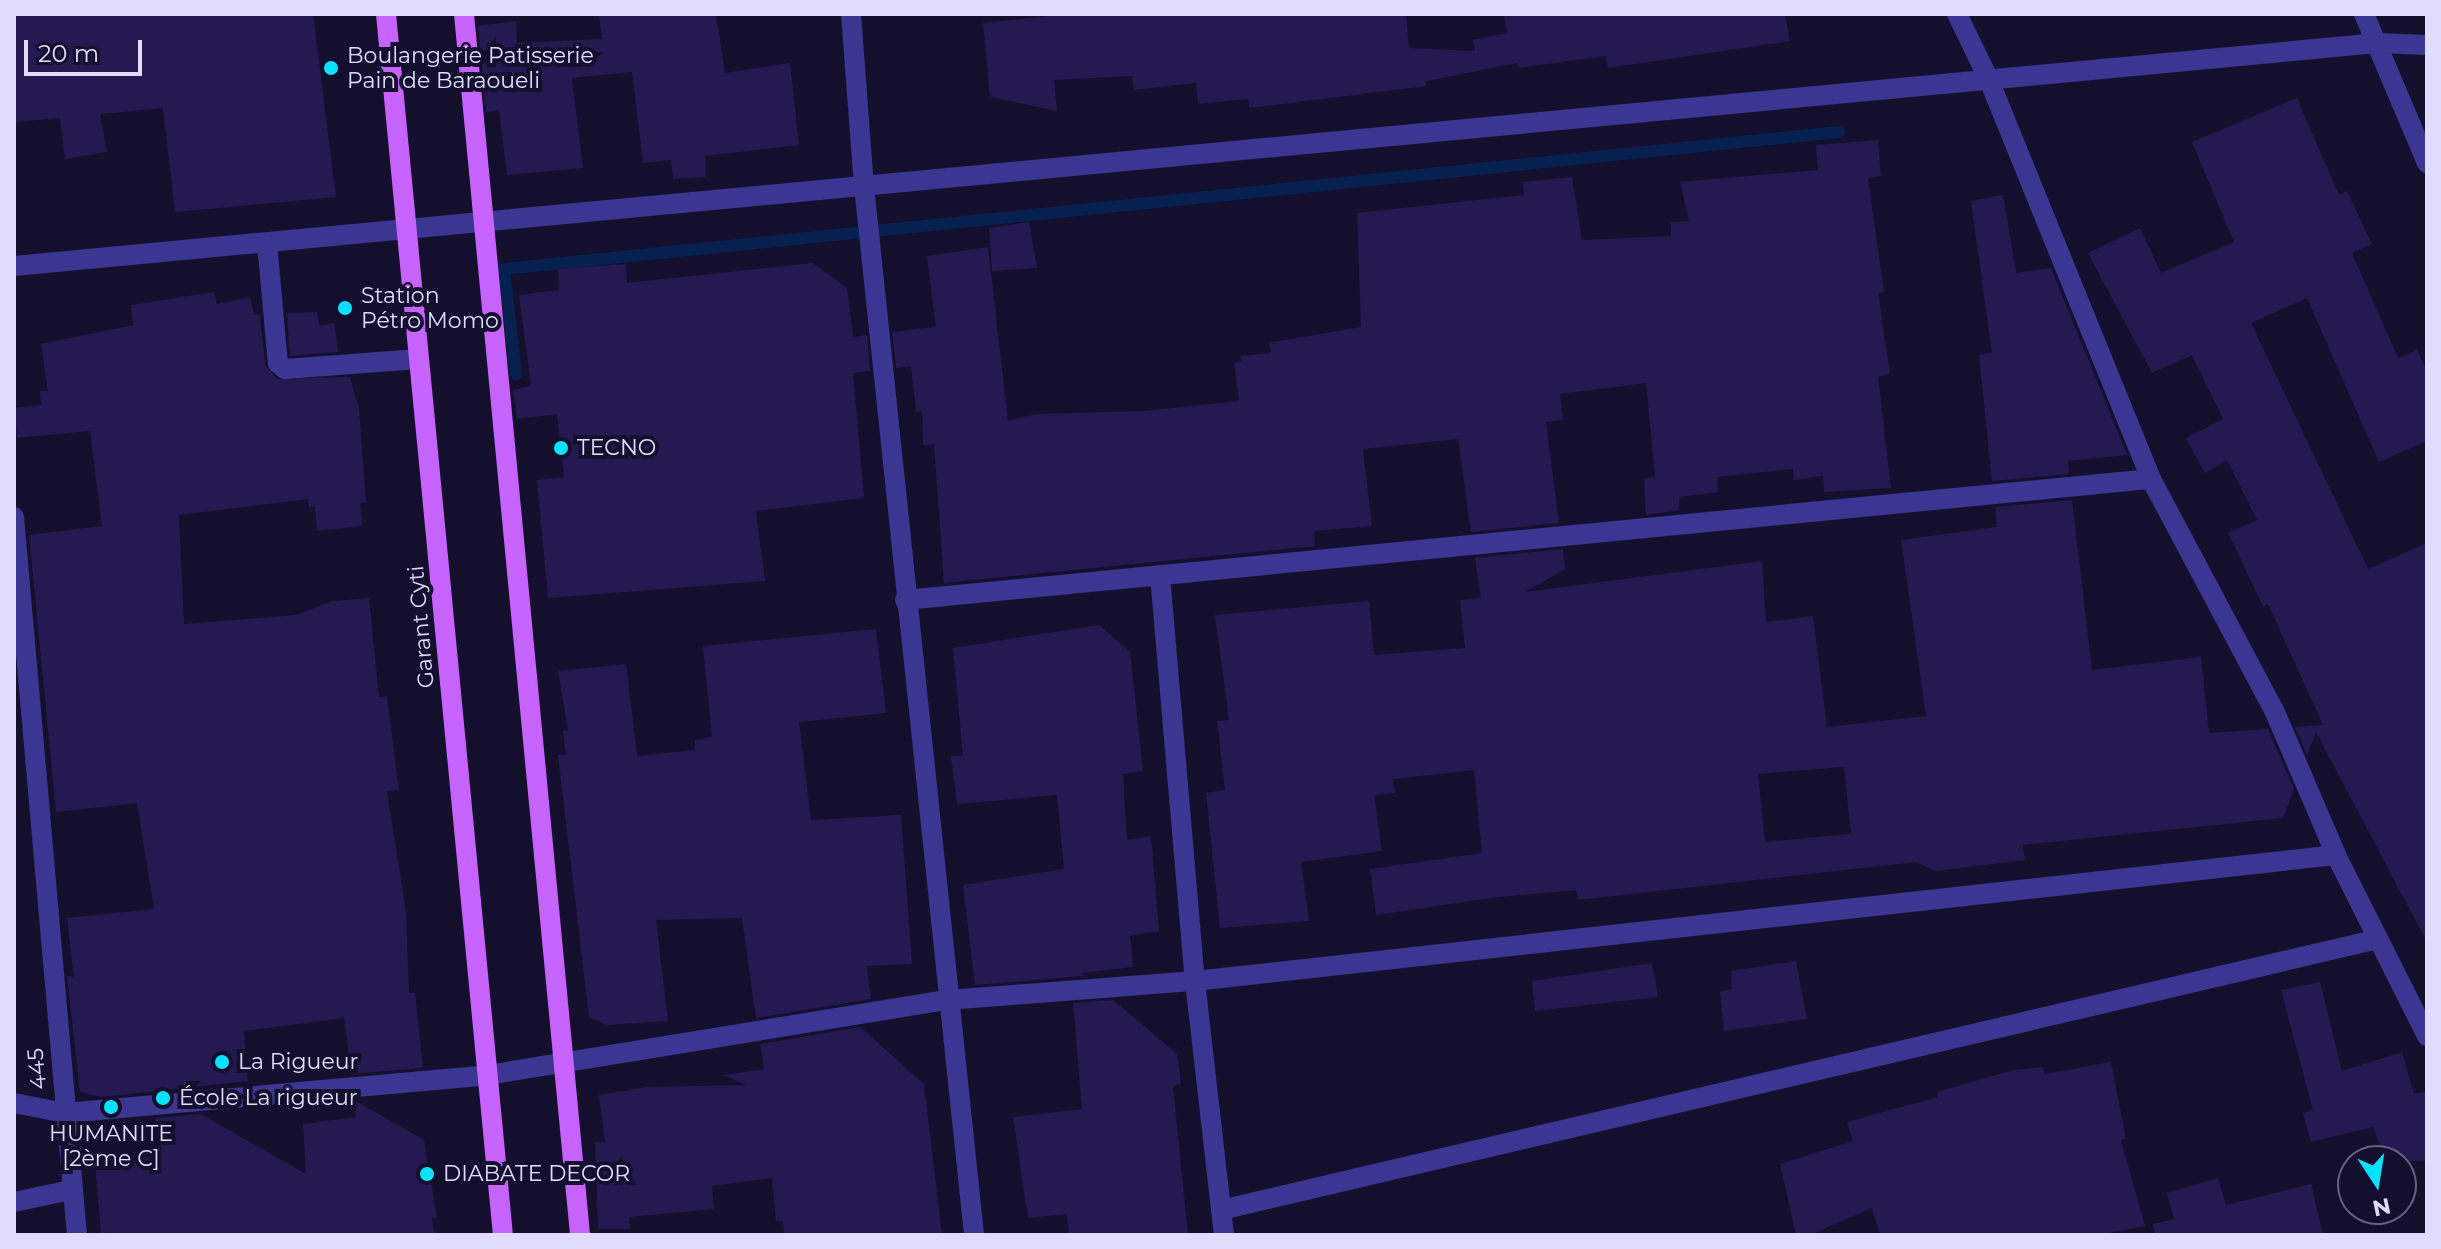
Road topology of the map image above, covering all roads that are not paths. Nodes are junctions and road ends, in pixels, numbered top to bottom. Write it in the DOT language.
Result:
graph roads {
  1 [pos="386,14"];
  2 [pos="464,14"];
  3 [pos="851,14"];
  4 [pos="1957,14"];
  5 [pos="2364,14"];
  6 [pos="2377,43"];
  7 [pos="2427,45"];
  8 [pos="1989,80"];
  9 [pos="2427,163"];
  10 [pos="864,186"];
  11 [pos="485,222"];
  12 [pos="407,229"];
  13 [pos="267,243"];
  14 [pos="14,266"];
  15 [pos="419,359"];
  16 [pos="2151,479"];
  17 [pos="14,517"];
  18 [pos="1160,575"];
  19 [pos="905,600"];
  20 [pos="20,684"];
  21 [pos="2336,855"];
  22 [pos="2378,939"];
  23 [pos="1195,981"];
  24 [pos="947,1000"];
  25 [pos="2427,1036"];
  26 [pos="563,1063"];
  27 [pos="488,1075"];
  28 [pos="14,1103"];
  29 [pos="65,1113"];
  30 [pos="71,1190"];
  31 [pos="14,1202"];
  32 [pos="1221,1210"];
  33 [pos="77,1235"];
  34 [pos="503,1235"];
  35 [pos="580,1235"];
  36 [pos="974,1235"];
  37 [pos="1224,1235"];
  1 -- 12 [label="main road, Garant Cyti"];
  2 -- 11 [label="main road"];
  3 -- 10 [label="street"];
  4 -- 8 [label="street"];
  5 -- 6 [label="street"];
  6 -- 7 [label="street"];
  6 -- 8 [label="street"];
  6 -- 9 [label="street"];
  8 -- 10 [label="street"];
  8 -- 16 [label="street"];
  10 -- 11 [label="street"];
  10 -- 19 [label="street"];
  11 -- 12 [label="street"];
  11 -- 26 [label="main road"];
  12 -- 13 [label="street"];
  12 -- 15 [label="main road, Garant Cyti"];
  13 -- 14 [label="street"];
  13 -- 15 [label="street"];
  15 -- 27 [label="main road, Garant Cyti"];
  16 -- 18 [label="street"];
  16 -- 21 [label="street"];
  17 -- 20 [label="street, 445"];
  18 -- 19 [label="street"];
  18 -- 23 [label="street"];
  19 -- 24 [label="street"];
  20 -- 29 [label="street, 445"];
  21 -- 22 [label="street"];
  21 -- 23 [label="street"];
  22 -- 25 [label="street"];
  22 -- 32 [label="street"];
  23 -- 24 [label="street"];
  23 -- 32 [label="street"];
  24 -- 26 [label="street"];
  24 -- 36 [label="street"];
  26 -- 27 [label="street"];
  26 -- 35 [label="main road"];
  27 -- 29 [label="street"];
  27 -- 34 [label="main road, Garant Cyti"];
  28 -- 29 [label="street"];
  29 -- 30 [label="street, 445"];
  30 -- 31 [label="street"];
  30 -- 33 [label="street, 445"];
  32 -- 37 [label="street"];
}
